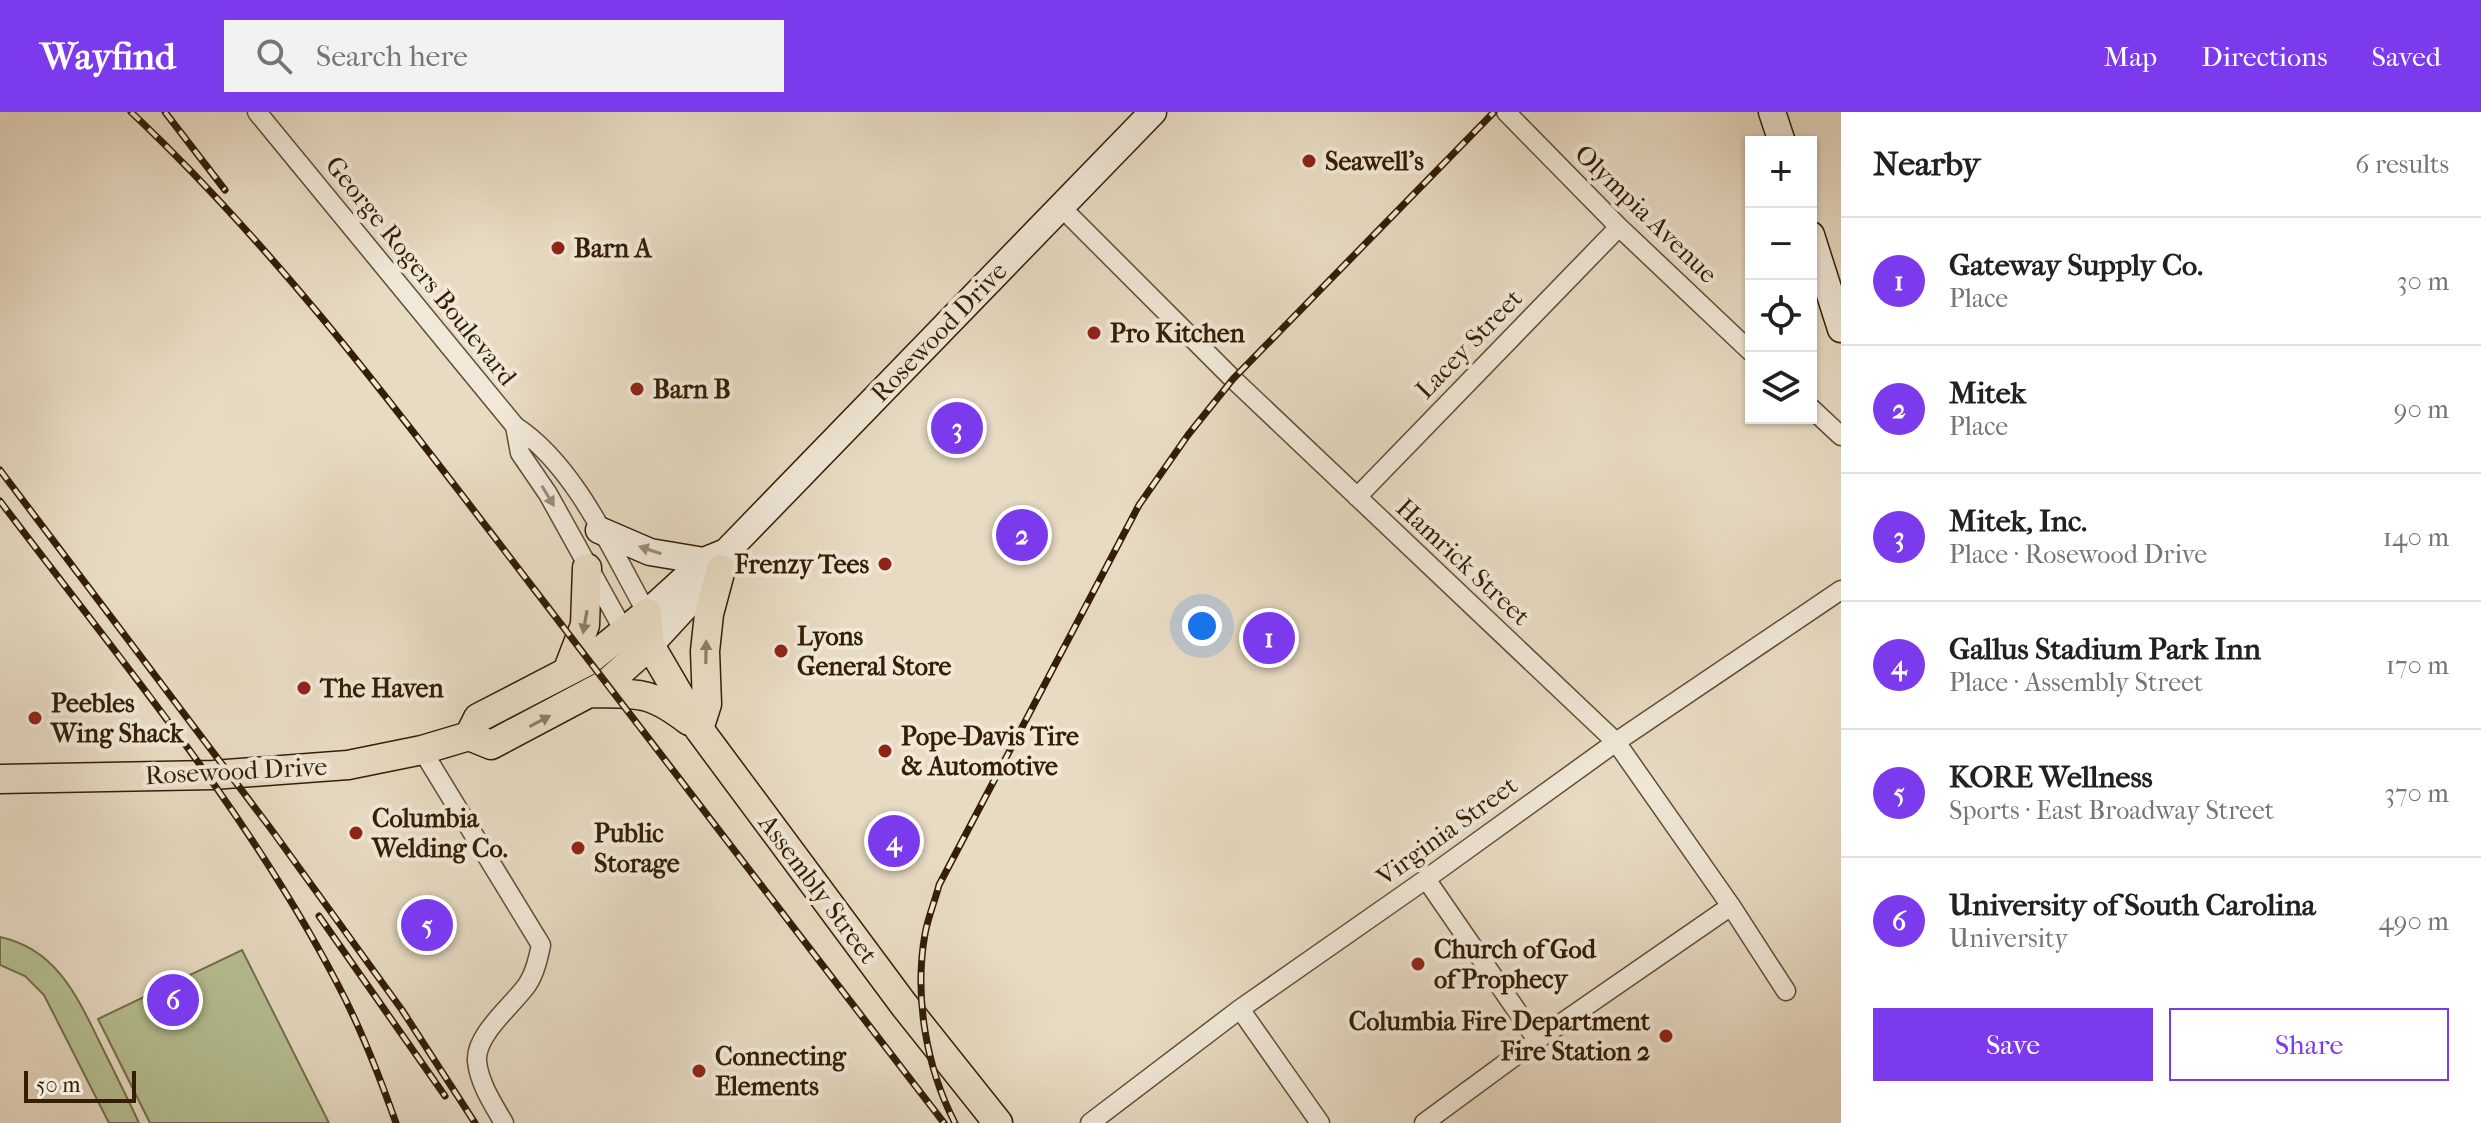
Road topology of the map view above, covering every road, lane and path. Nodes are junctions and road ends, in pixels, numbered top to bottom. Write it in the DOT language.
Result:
graph roads {
  1 [pos="257,112"];
  2 [pos="1153,112"];
  3 [pos="1506,112"];
  4 [pos="1772,112"];
  5 [pos="1780,136"];
  6 [pos="1061,207"];
  7 [pos="1619,227"];
  8 [pos="1817,254"];
  9 [pos="1841,329"];
  10 [pos="1745,346"];
  11 [pos="1817,414"];
  12 [pos="515,426"];
  13 [pos="1841,436"];
  14 [pos="1357,497"];
  15 [pos="599,530"];
  16 [pos="717,560"];
  17 [pos="587,568"];
  18 [pos="1841,590"];
  19 [pos="647,613"];
  20 [pos="624,631"];
  21 [pos="650,645"];
  22 [pos="567,672"];
  23 [pos="590,693"];
  24 [pos="699,729"];
  25 [pos="469,736"];
  26 [pos="1616,742"];
  27 [pos="422,750"];
  28 [pos="0,779"];
  29 [pos="1426,879"];
  30 [pos="1731,906"];
  31 [pos="1786,991"];
  32 [pos="1240,1009"];
  33 [pos="1537,1040"];
  34 [pos="504,1123"];
  35 [pos="998,1123"];
  36 [pos="1090,1123"];
  37 [pos="1320,1123"];
  38 [pos="1424,1123"];
  1 -- 12 [label="street, George Rogers Boulevard"];
  2 -- 6 [label="main road, Rosewood Drive"];
  3 -- 7 [label="street, Olympia Avenue"];
  4 -- 5 [label="main road"];
  6 -- 14 [label="street, Hamrick Street"];
  6 -- 16 [label="main road, Rosewood Drive"];
  7 -- 10 [label="street, Olympia Avenue"];
  7 -- 14 [label="street, Lacey Street"];
  8 -- 9 [label="main road"];
  11 -- 13 [label="street"];
  12 -- 15 [label="street, George Rogers Boulevard"];
  12 -- 17 [label="street, George Rogers Boulevard, one-way"];
  14 -- 26 [label="street, Hamrick Street"];
  16 -- 15 [label="main road, one-way"];
  15 -- 19 [label="street, George Rogers Boulevard"];
  16 -- 19 [label="main road, Rosewood Drive"];
  16 -- 21 [label="main road, Rosewood Drive"];
  24 -- 16 [label="main road, one-way"];
  17 -- 20 [label="street, George Rogers Boulevard"];
  17 -- 22 [label="main road, one-way"];
  18 -- 26 [label="street, Virginia Street"];
  19 -- 20 [label="main road, Rosewood Drive"];
  19 -- 21 [label="main road, Assembly Street"];
  20 -- 21 [label="main road"];
  20 -- 22 [label="main road, Rosewood Drive"];
  21 -- 23 [label="main road, Rosewood Drive"];
  21 -- 24 [label="main road, Assembly Street"];
  22 -- 25 [label="main road, Rosewood Drive"];
  23 -- 24 [label="main road"];
  25 -- 23 [label="main road, Rosewood Drive, one-way"];
  24 -- 35 [label="main road, Assembly Street"];
  25 -- 27 [label="main road, Rosewood Drive"];
  26 -- 29 [label="street, Virginia Street"];
  26 -- 30 [label="street, Hamrick Street"];
  27 -- 28 [label="main road, Rosewood Drive"];
  27 -- 34 [label="street"];
  29 -- 32 [label="street, Virginia Street"];
  29 -- 33 [label="street"];
  30 -- 31 [label="street, Hamrick Street"];
  30 -- 33 [label="street"];
  32 -- 36 [label="street, Virginia Street"];
  32 -- 37 [label="street"];
  33 -- 38 [label="street"];
}
